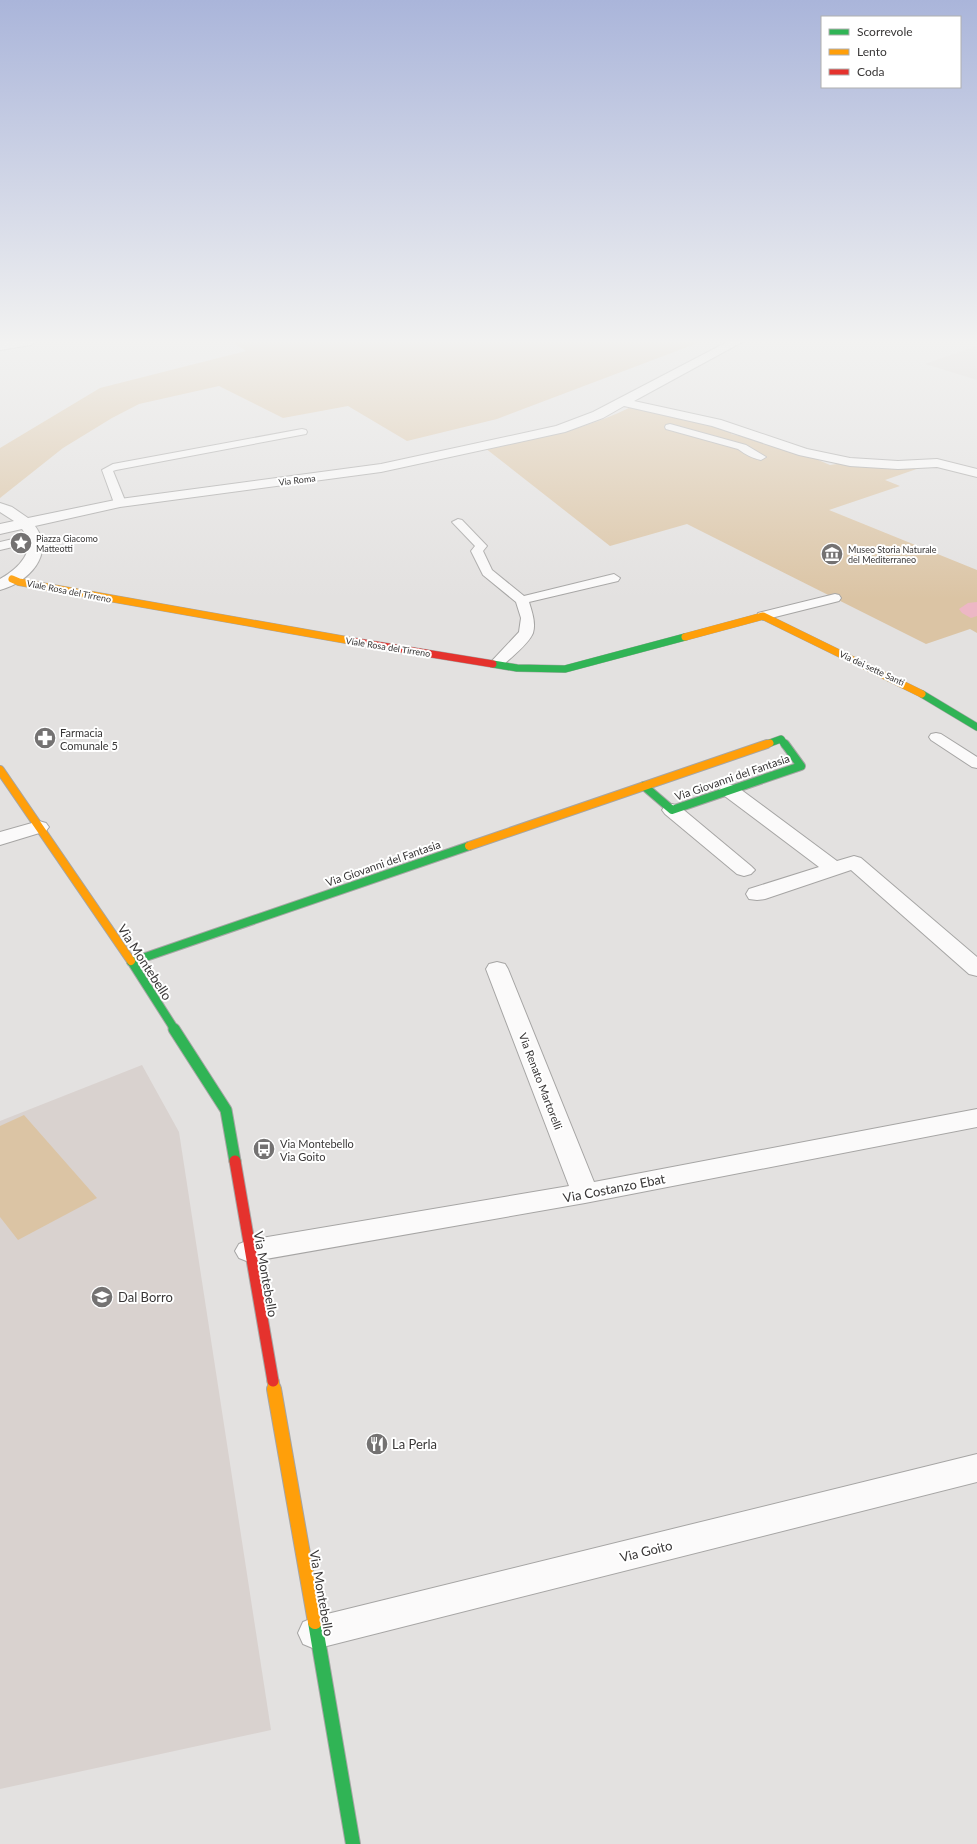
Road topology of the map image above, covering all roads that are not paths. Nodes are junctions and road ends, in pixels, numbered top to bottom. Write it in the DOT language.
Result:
graph roads {
  1 [pos="565,427"];
  2 [pos="670,427"];
  3 [pos="729,427"];
  4 [pos="741,431"];
  5 [pos="302,432"];
  6 [pos="727,442"];
  7 [pos="762,457"];
  8 [pos="977,473"];
  9 [pos="120,503"];
  10 [pos="0,507"];
  11 [pos="458,522"];
  12 [pos="26,523"];
  13 [pos="0,529"];
  14 [pos="34,538"];
  15 [pos="0,546"];
  16 [pos="614,578"];
  17 [pos="6,582"];
  18 [pos="835,598"];
  19 [pos="522,600"];
  20 [pos="763,616"];
  21 [pos="496,664"];
  22 [pos="977,728"];
  23 [pos="936,737"];
  24 [pos="977,764"];
  25 [pos="0,770"];
  26 [pos="644,786"];
  27 [pos="729,790"];
  28 [pos="672,810"];
  29 [pos="39,827"];
  30 [pos="0,839"];
  31 [pos="835,869"];
  32 [pos="744,870"];
  33 [pos="757,894"];
  34 [pos="130,962"];
  35 [pos="497,969"];
  36 [pos="977,970"];
  37 [pos="977,1118"];
  38 [pos="585,1193"];
  39 [pos="249,1251"];
  40 [pos="977,1468"];
  41 [pos="316,1632"];
  42 [pos="353,1844"];
  1 -- 9 [label="street, Via Roma"];
  2 -- 6 [label="lane"];
  3 -- 4 [label="street"];
  4 -- 6 [label="lane"];
  4 -- 8 [label="street"];
  5 -- 9 [label="lane"];
  6 -- 7 [label="lane"];
  9 -- 12 [label="street, Via Roma"];
  10 -- 12 [label="street"];
  11 -- 19 [label="lane"];
  12 -- 13 [label="street"];
  12 -- 14 [label="street"];
  14 -- 15 [label="lane"];
  14 -- 17 [label="street"];
  16 -- 19 [label="lane"];
  17 -- 21 [label="street, Viale Rosa del Tirreno"];
  18 -- 20 [label="lane"];
  19 -- 21 [label="lane"];
  20 -- 21 [label="street, Viale Rosa del Tirreno"];
  20 -- 22 [label="street, Via dei sette Santi"];
  23 -- 24 [label="lane"];
  25 -- 29 [label="street, Via Montebello"];
  26 -- 27 [label="street, Via Giovanni del Fantasia"];
  26 -- 28 [label="street, Via Giovanni del Fantasia"];
  26 -- 34 [label="street, Via Giovanni del Fantasia"];
  27 -- 28 [label="street, Via Giovanni del Fantasia"];
  27 -- 31 [label="street"];
  28 -- 32 [label="street"];
  29 -- 30 [label="street"];
  29 -- 34 [label="street, Via Montebello"];
  31 -- 33 [label="street"];
  31 -- 36 [label="street"];
  34 -- 39 [label="street, Via Montebello"];
  35 -- 38 [label="street, Via Renato Martorelli"];
  37 -- 38 [label="street, Via Costanzo Ebat"];
  38 -- 39 [label="street, Via Costanzo Ebat"];
  39 -- 41 [label="street, Via Montebello"];
  40 -- 41 [label="street, Via Goito"];
  41 -- 42 [label="street, Via Montebello"];
}
